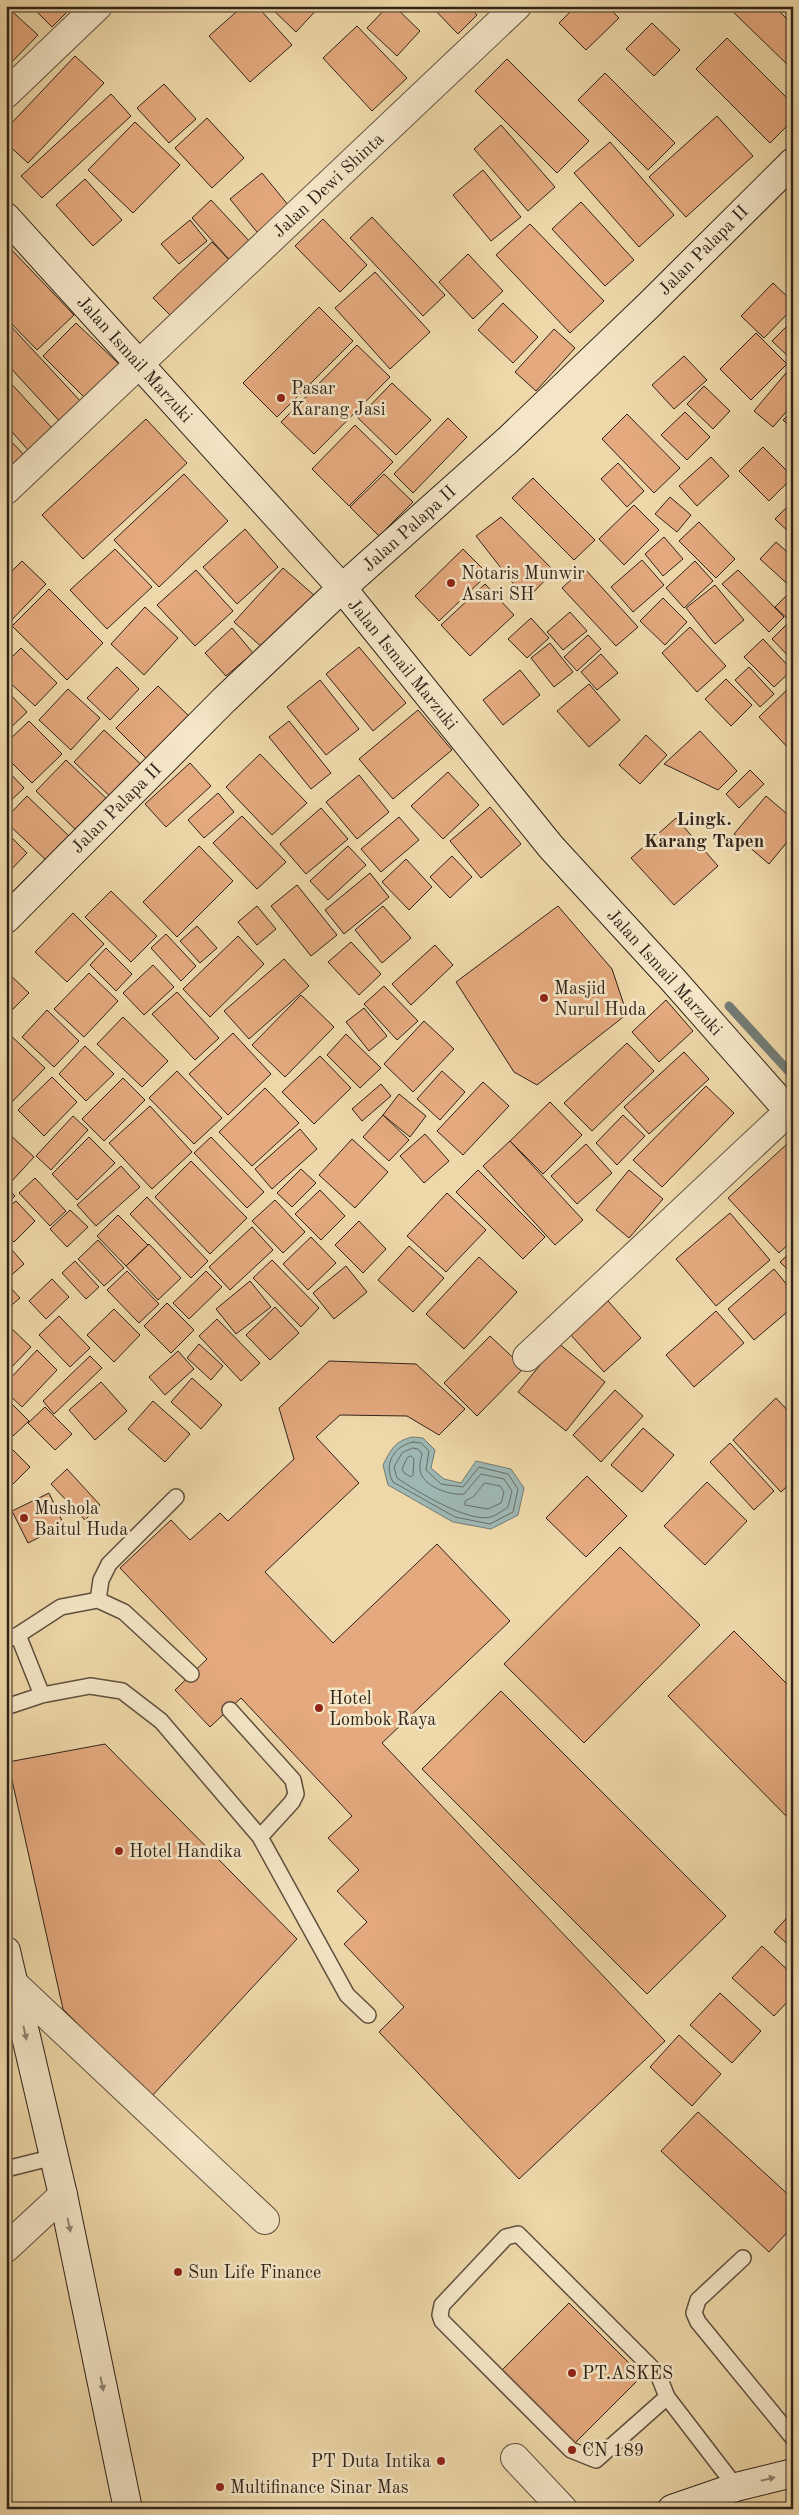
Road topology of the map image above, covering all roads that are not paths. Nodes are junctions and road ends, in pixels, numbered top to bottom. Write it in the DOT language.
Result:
graph roads {
  1 [pos="98,6"];
  2 [pos="517,6"];
  3 [pos="6,94"];
  4 [pos="793,162"];
  5 [pos="6,217"];
  6 [pos="139,363"];
  7 [pos="6,490"];
  8 [pos="342,588"];
  9 [pos="6,919"];
  10 [pos="791,1114"];
  11 [pos="528,1356"];
  12 [pos="176,1497"];
  13 [pos="98,1600"];
  14 [pos="12,1638"];
  15 [pos="191,1674"];
  16 [pos="42,1695"];
  17 [pos="6,1707"];
  18 [pos="230,1710"];
  19 [pos="260,1837"];
  20 [pos="6,1951"];
  21 [pos="13,1983"];
  22 [pos="368,2016"];
  23 [pos="54,2157"];
  24 [pos="6,2169"];
  25 [pos="63,2195"];
  26 [pos="265,2220"];
  27 [pos="6,2248"];
  28 [pos="743,2258"];
  29 [pos="667,2396"];
  30 [pos="793,2438"];
  31 [pos="515,2458"];
  32 [pos="793,2473"];
  33 [pos="736,2487"];
  34 [pos="128,2509"];
  35 [pos="564,2509"];
  36 [pos="672,2509"];
  1 -- 3 [label="street"];
  2 -- 6 [label="street, Jalan Dewi Shinta"];
  4 -- 8 [label="street, Jalan Palapa II"];
  5 -- 6 [label="street, Jalan Ismail Marzuki"];
  6 -- 7 [label="street, Jalan Dewi Shinta"];
  6 -- 8 [label="street, Jalan Ismail Marzuki"];
  8 -- 9 [label="street, Jalan Palapa II"];
  8 -- 10 [label="street, Jalan Ismail Marzuki"];
  10 -- 11 [label="street"];
  12 -- 13 [label="lane"];
  13 -- 14 [label="lane"];
  13 -- 15 [label="lane"];
  14 -- 16 [label="lane"];
  16 -- 17 [label="lane"];
  16 -- 19 [label="lane"];
  18 -- 19 [label="lane"];
  19 -- 22 [label="lane"];
  20 -- 21 [label="street"];
  21 -- 23 [label="street, one-way"];
  21 -- 26 [label="street"];
  23 -- 24 [label="lane"];
  23 -- 25 [label="street"];
  25 -- 27 [label="street"];
  25 -- 34 [label="street, one-way"];
  28 -- 30 [label="lane"];
  29 -- 29 [label="lane"];
  29 -- 33 [label="lane"];
  31 -- 35 [label="street"];
  33 -- 32 [label="street, one-way"];
  33 -- 36 [label="street"];
}
